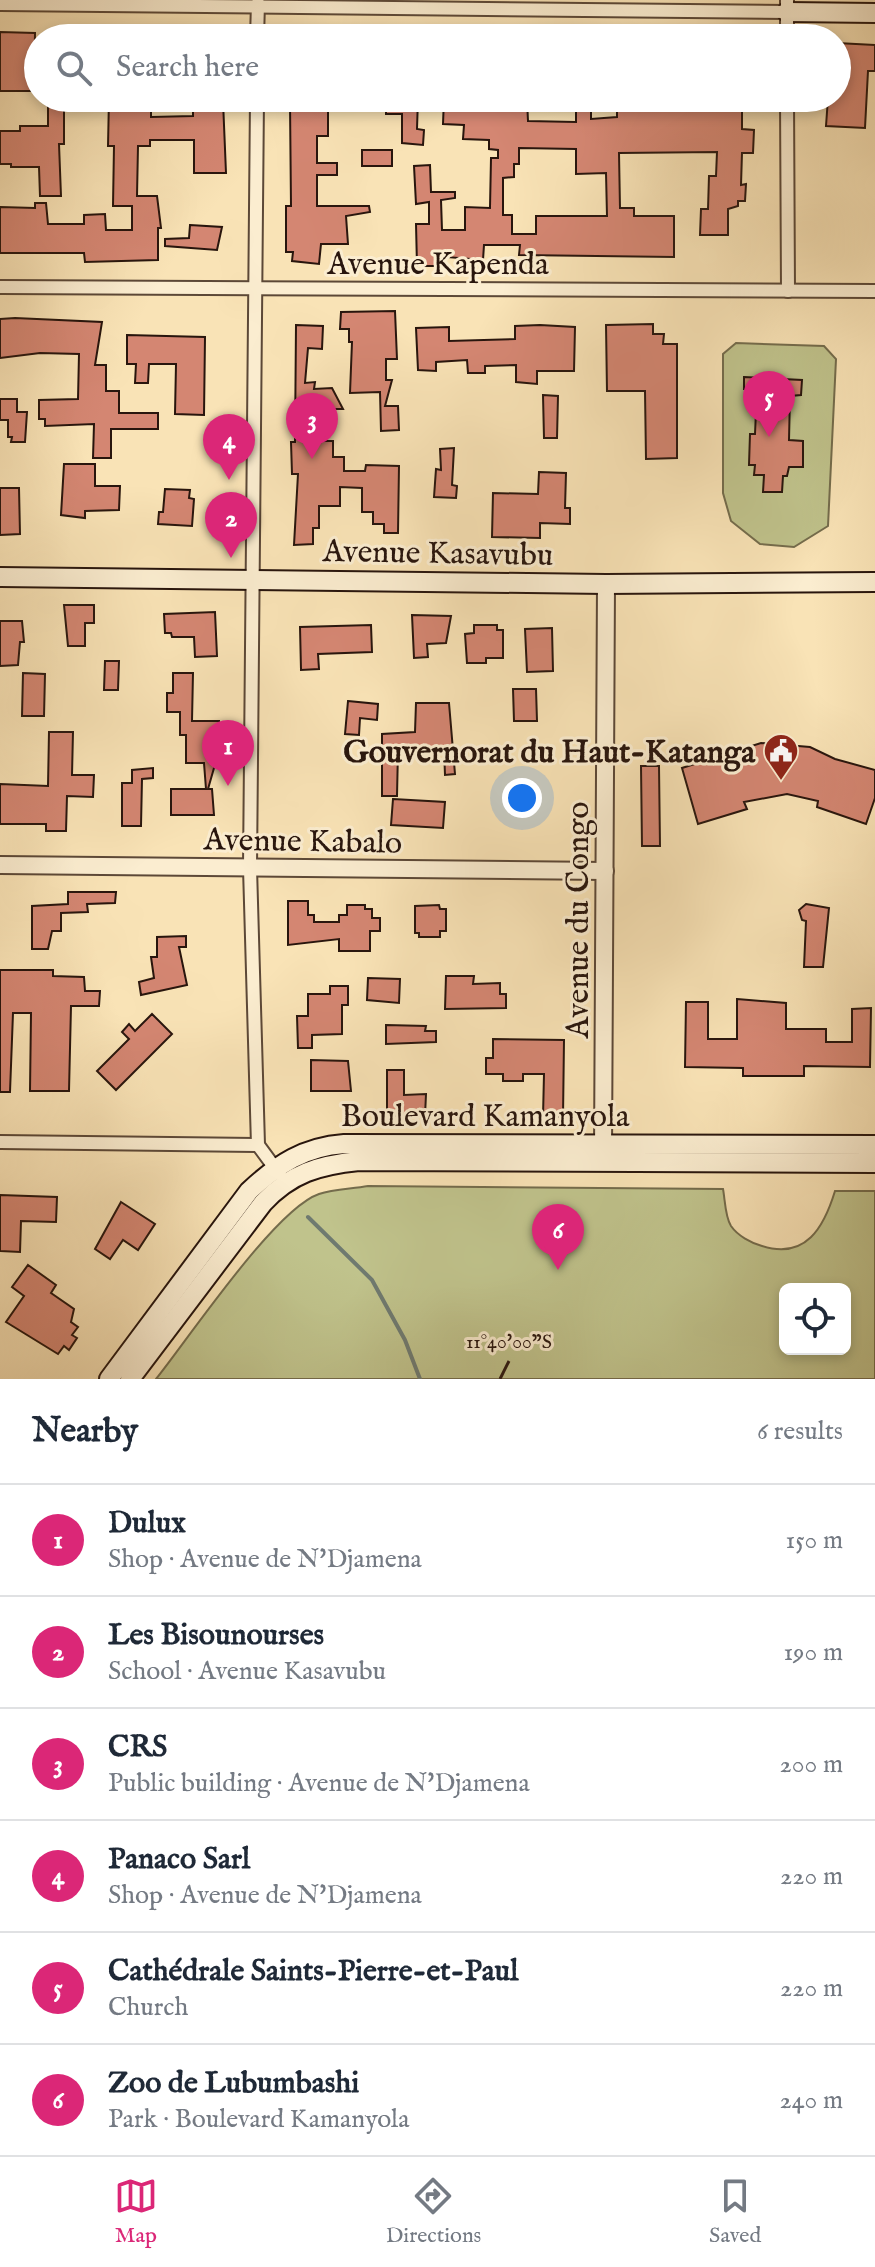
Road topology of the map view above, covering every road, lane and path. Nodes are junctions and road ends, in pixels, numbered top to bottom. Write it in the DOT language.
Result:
graph roads {
  1 [pos="0,4"];
  2 [pos="258,4"];
  3 [pos="787,6"];
  4 [pos="875,13"];
  5 [pos="257,24"];
  6 [pos="257,112"];
  7 [pos="787,112"];
  8 [pos="0,287"];
  9 [pos="257,288"];
  10 [pos="788,291"];
  11 [pos="875,291"];
  12 [pos="0,577"];
  13 [pos="255,580"];
  14 [pos="875,582"];
  15 [pos="606,584"];
  16 [pos="0,865"];
  17 [pos="250,868"];
  18 [pos="605,871"];
  19 [pos="0,1142"];
  20 [pos="258,1145"];
  21 [pos="875,1145"];
  22 [pos="603,1152"];
  23 [pos="875,1163"];
  24 [pos="280,1175"];
  25 [pos="109,1379"];
  26 [pos="130,1379"];
  1 -- 2 [label="street"];
  2 -- 3 [label="street"];
  2 -- 5 [label="street"];
  3 -- 4 [label="main road"];
  6 -- 9 [label="street"];
  7 -- 10 [label="street"];
  8 -- 9 [label="street, Avenue Kapenda"];
  9 -- 10 [label="street, Avenue Kapenda"];
  9 -- 13 [label="street"];
  10 -- 11 [label="street, Avenue Kapenda"];
  12 -- 13 [label="main road, Avenue Kasavubu"];
  13 -- 15 [label="main road, Avenue Kasavubu"];
  13 -- 17 [label="street"];
  14 -- 15 [label="main road, Avenue Kasavubu"];
  15 -- 18 [label="street, Avenue du Congo"];
  16 -- 17 [label="street, Avenue Kabalo"];
  17 -- 18 [label="street, Avenue Kabalo"];
  17 -- 20 [label="street"];
  18 -- 22 [label="street, Avenue du Congo"];
  19 -- 20 [label="street"];
  20 -- 24 [label="street"];
  21 -- 22 [label="main road, Boulevard Kamanyola"];
  22 -- 23 [label="main road, Boulevard Kamanyola"];
  22 -- 24 [label="main road, Boulevard Kamanyola"];
  24 -- 25 [label="main road, Boulevard Kamanyola"];
  24 -- 26 [label="main road, Boulevard Kamanyola"];
}
